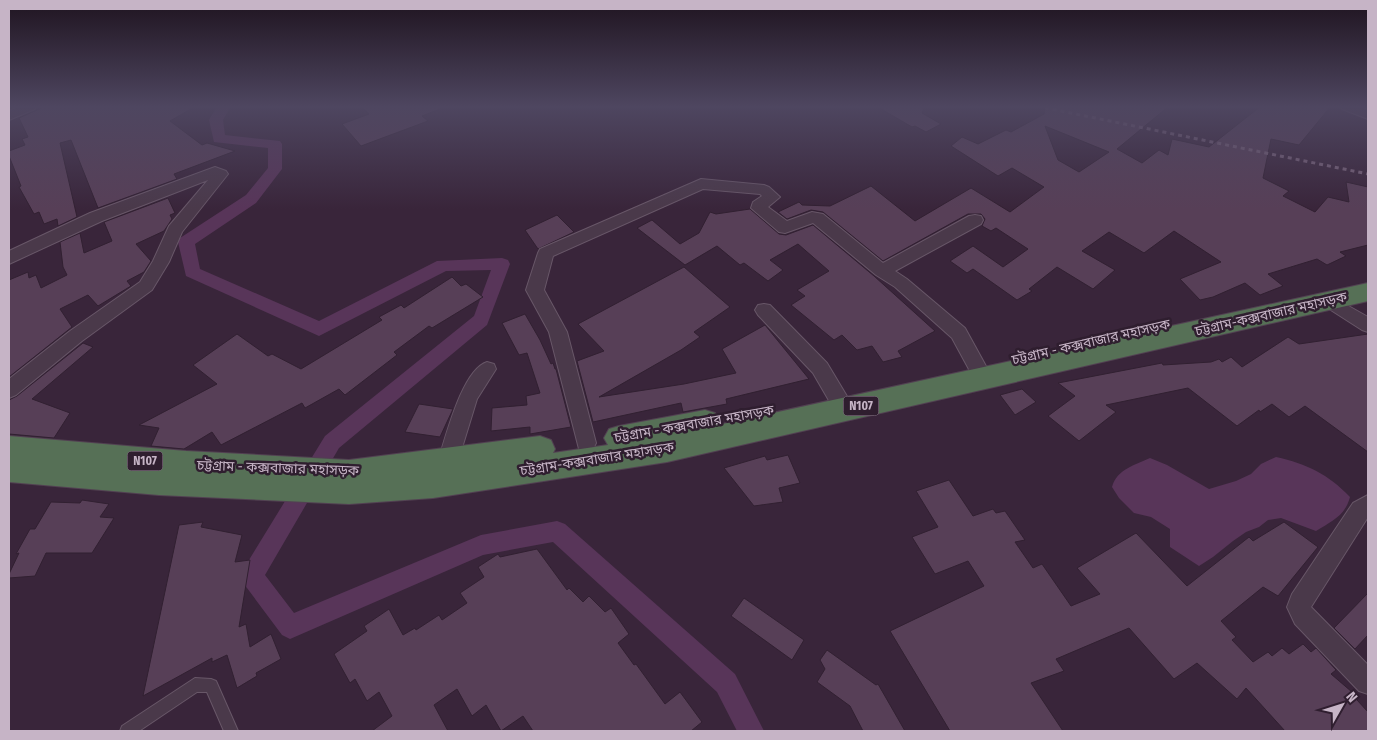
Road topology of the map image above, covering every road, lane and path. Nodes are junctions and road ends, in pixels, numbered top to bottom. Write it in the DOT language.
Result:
graph roads {
  1 [pos="768,194"];
  2 [pos="975,220"];
  3 [pos="9,258"];
  4 [pos="882,271"];
  5 [pos="1368,279"];
  6 [pos="1368,292"];
  7 [pos="1329,301"];
  8 [pos="764,310"];
  9 [pos="1368,325"];
  10 [pos="978,368"];
  11 [pos="487,369"];
  12 [pos="9,390"];
  13 [pos="838,398"];
  14 [pos="586,443"];
  15 [pos="9,449"];
  16 [pos="448,461"];
  17 [pos="9,470"];
  18 [pos="278,478"];
  19 [pos="349,482"];
  20 [pos="1368,505"];
  21 [pos="1368,682"];
  22 [pos="127,731"];
  23 [pos="231,731"];
  1 -- 4 [label="street"];
  1 -- 14 [label="street"];
  2 -- 4 [label="street"];
  3 -- 12 [label="street"];
  4 -- 10 [label="street"];
  5 -- 10 [label="highway, চট্টগ্রাম - কক্সবাজার মহাসড়ক / N107"];
  6 -- 7 [label="highway, চট্টগ্রাম-কক্সবাজার মহাসড়ক / N107"];
  7 -- 9 [label="street"];
  7 -- 19 [label="highway, চট্টগ্রাম-কক্সবাজার মহাসড়ক / N107"];
  8 -- 13 [label="street"];
  10 -- 13 [label="highway, চট্টগ্রাম - কক্সবাজার মহাসড়ক / N107"];
  11 -- 16 [label="street"];
  13 -- 14 [label="highway, চট্টগ্রাম - কক্সবাজার মহাসড়ক / N107"];
  14 -- 16 [label="highway, চট্টগ্রাম - কক্সবাজার মহাসড়ক / N107"];
  15 -- 18 [label="highway, চট্টগ্রাম - কক্সবাজার মহাসড়ক / N107"];
  16 -- 19 [label="highway, চট্টগ্রাম - কক্সবাজার মহাসড়ক / N107"];
  17 -- 18 [label="highway, N107"];
  18 -- 19 [label="highway, N107"];
  20 -- 21 [label="street"];
  22 -- 23 [label="lane"];
}
